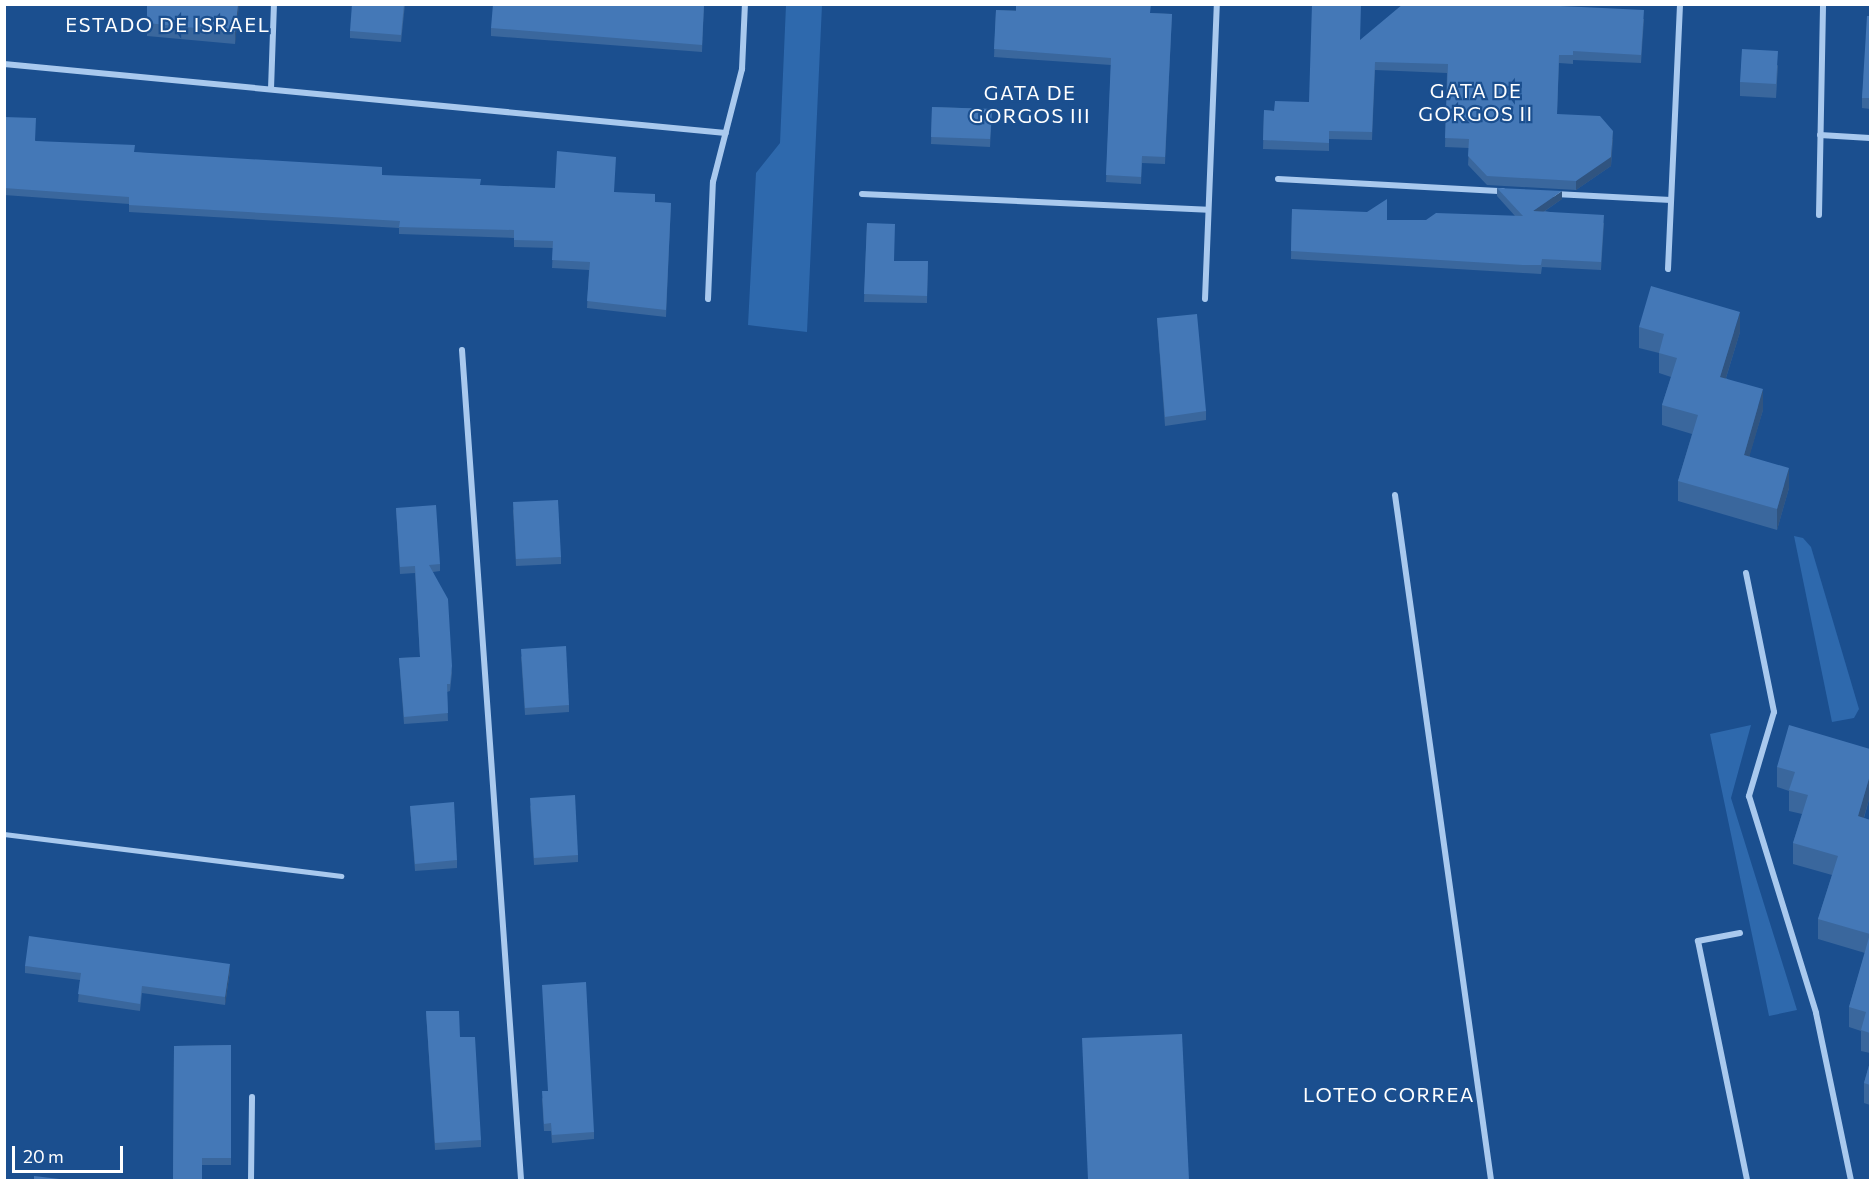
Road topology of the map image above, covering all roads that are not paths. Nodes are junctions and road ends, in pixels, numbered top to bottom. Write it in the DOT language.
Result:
graph roads {
  1 [pos="274,4"];
  2 [pos="745,4"];
  3 [pos="1216,4"];
  4 [pos="1680,4"];
  5 [pos="1822,4"];
  6 [pos="4,64"];
  7 [pos="271,89"];
  8 [pos="726,133"];
  9 [pos="1820,135"];
  10 [pos="1870,138"];
  11 [pos="1278,179"];
  12 [pos="1516,192"];
  13 [pos="1540,193"];
  14 [pos="862,195"];
  15 [pos="1671,200"];
  16 [pos="1208,210"];
  17 [pos="1819,215"];
  18 [pos="1668,268"];
  19 [pos="708,299"];
  20 [pos="1205,299"];
  21 [pos="462,350"];
  22 [pos="1395,495"];
  23 [pos="1746,573"];
  24 [pos="4,834"];
  25 [pos="340,876"];
  26 [pos="1740,933"];
  27 [pos="252,1097"];
  28 [pos="251,1180"];
  29 [pos="521,1180"];
  30 [pos="1491,1180"];
  31 [pos="1747,1180"];
  32 [pos="1851,1180"];
  1 -- 7 [label="street"];
  2 -- 8 [label="street"];
  3 -- 16 [label="street"];
  4 -- 15 [label="street"];
  5 -- 9 [label="street"];
  6 -- 7 [label="street"];
  7 -- 8 [label="street"];
  8 -- 19 [label="street"];
  9 -- 10 [label="street"];
  9 -- 17 [label="street"];
  11 -- 12 [label="street"];
  13 -- 15 [label="street"];
  14 -- 16 [label="street"];
  15 -- 18 [label="street"];
  16 -- 20 [label="street"];
  21 -- 29 [label="street"];
  22 -- 30 [label="street"];
  23 -- 32 [label="street"];
  24 -- 25 [label="lane"];
  26 -- 31 [label="street"];
  27 -- 28 [label="street"];
}
